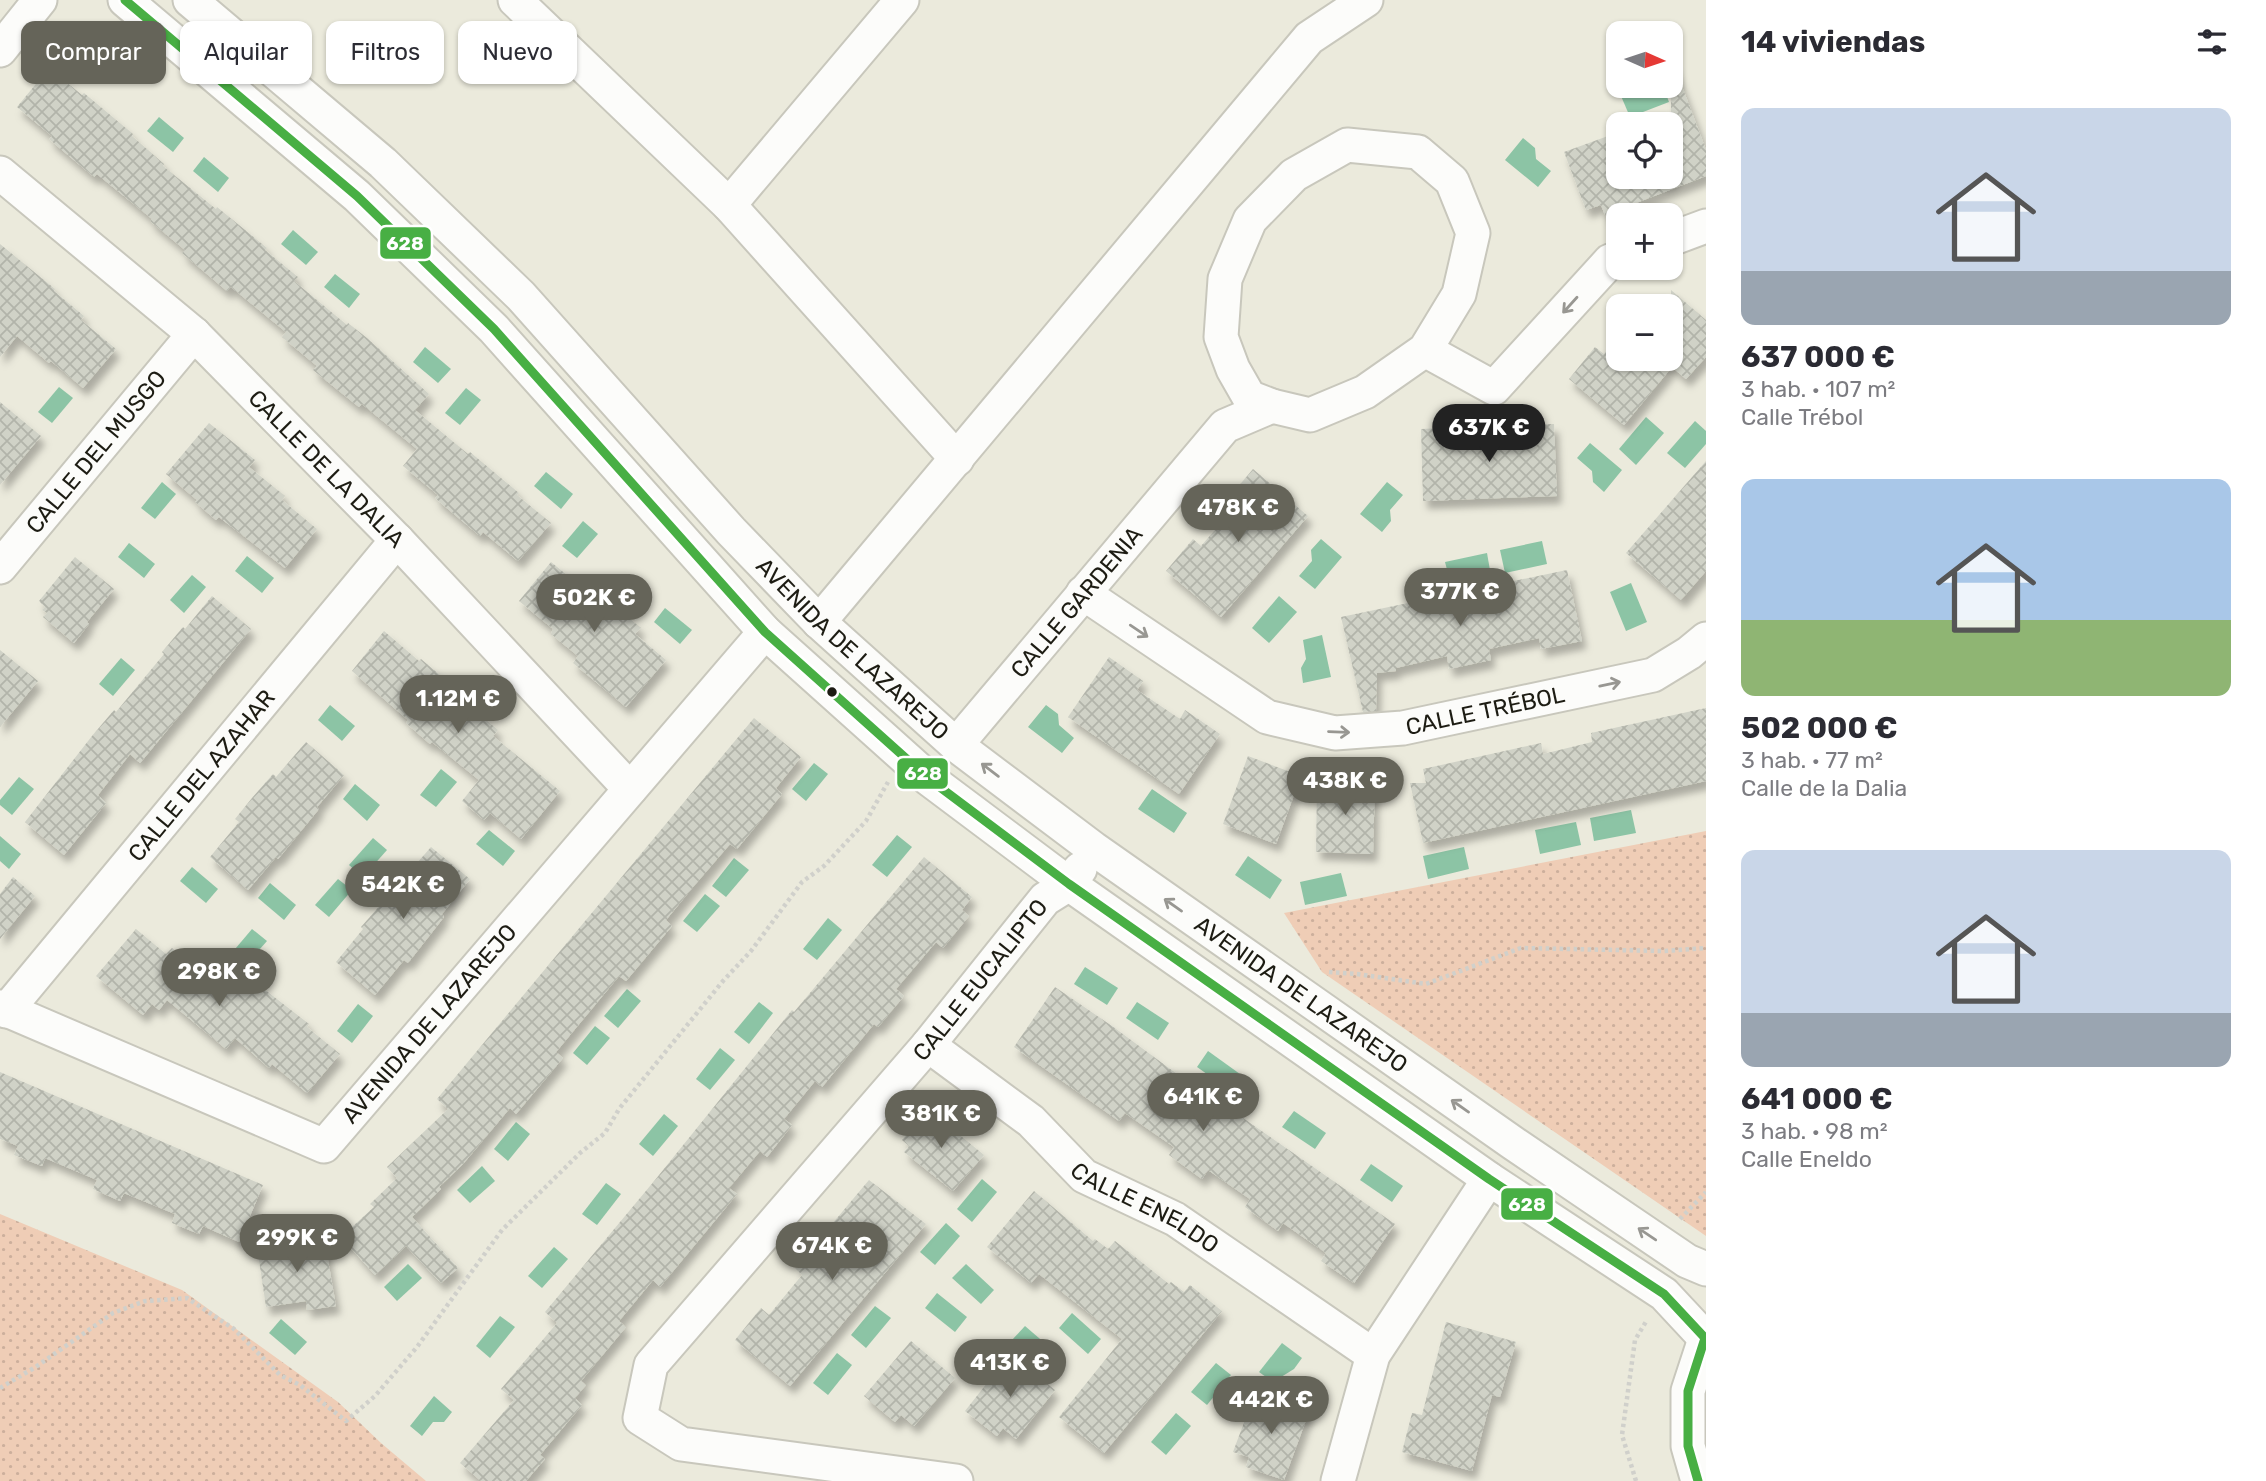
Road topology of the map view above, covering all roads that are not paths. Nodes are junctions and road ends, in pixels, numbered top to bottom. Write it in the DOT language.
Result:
graph roads {
  1 [pos="40,0"];
  2 [pos="125,0"];
  3 [pos="190,0"];
  4 [pos="515,0"];
  5 [pos="902,0"];
  6 [pos="1366,0"];
  7 [pos="0,50"];
  8 [pos="0,173"];
  9 [pos="729,205"];
  10 [pos="1706,226"];
  11 [pos="1683,235"];
  12 [pos="1606,265"];
  13 [pos="194,334"];
  14 [pos="1424,350"];
  15 [pos="1233,369"];
  16 [pos="1272,406"];
  17 [pos="1225,426"];
  18 [pos="957,459"];
  19 [pos="397,540"];
  20 [pos="0,567"];
  21 [pos="1083,593"];
  22 [pos="819,622"];
  23 [pos="765,632"];
  24 [pos="1706,639"];
  25 [pos="956,745"];
  26 [pos="630,789"];
  27 [pos="1094,849"];
  28 [pos="1069,884"];
  29 [pos="3,1009"];
  30 [pos="928,1045"];
  31 [pos="1489,1179"];
  32 [pos="1706,1269"];
  33 [pos="1706,1337"];
  34 [pos="1373,1355"];
  35 [pos="956,1481"];
  36 [pos="1338,1481"];
  37 [pos="1698,1481"];
  1 -- 7 [label="street"];
  2 -- 23 [label="street, AVENIDA DE LAZAREJO"];
  3 -- 22 [label="street, AVENIDA DE LAZAREJO"];
  4 -- 9 [label="street"];
  5 -- 9 [label="street"];
  6 -- 18 [label="street"];
  8 -- 13 [label="street, CALLE DE LA DALIA"];
  9 -- 18 [label="street"];
  10 -- 11 [label="street"];
  12 -- 14 [label="street, one-way"];
  13 -- 19 [label="street, CALLE DE LA DALIA"];
  13 -- 20 [label="street, CALLE DEL MUSGO"];
  14 -- 15 [label="street"];
  14 -- 16 [label="street"];
  15 -- 16 [label="street"];
  15 -- 17 [label="street"];
  16 -- 17 [label="street, CALLE GARDENIA"];
  17 -- 21 [label="street, CALLE GARDENIA"];
  18 -- 22 [label="street"];
  19 -- 26 [label="street, CALLE DE LA DALIA"];
  19 -- 29 [label="street, CALLE DEL AZAHAR"];
  21 -- 24 [label="street, CALLE TRÉBOL, one-way"];
  21 -- 25 [label="street, CALLE GARDENIA"];
  22 -- 25 [label="street, AVENIDA DE LAZAREJO"];
  23 -- 26 [label="street, AVENIDA DE LAZAREJO"];
  23 -- 28 [label="street, AVENIDA DE LAZAREJO"];
  27 -- 25 [label="street, AVENIDA DE LAZAREJO, one-way"];
  26 -- 29 [label="street, AVENIDA DE LAZAREJO"];
  27 -- 28 [label="street, CALLE EUCALIPTO"];
  32 -- 27 [label="street, AVENIDA DE LAZAREJO, one-way"];
  28 -- 30 [label="street, CALLE EUCALIPTO"];
  28 -- 31 [label="street, AVENIDA DE LAZAREJO"];
  30 -- 34 [label="street, CALLE ENELDO"];
  30 -- 35 [label="street, CALLE EUCALIPTO"];
  31 -- 33 [label="street, AVENIDA DE LAZAREJO"];
  31 -- 34 [label="street"];
  33 -- 37 [label="street"];
  34 -- 36 [label="street"];
}
